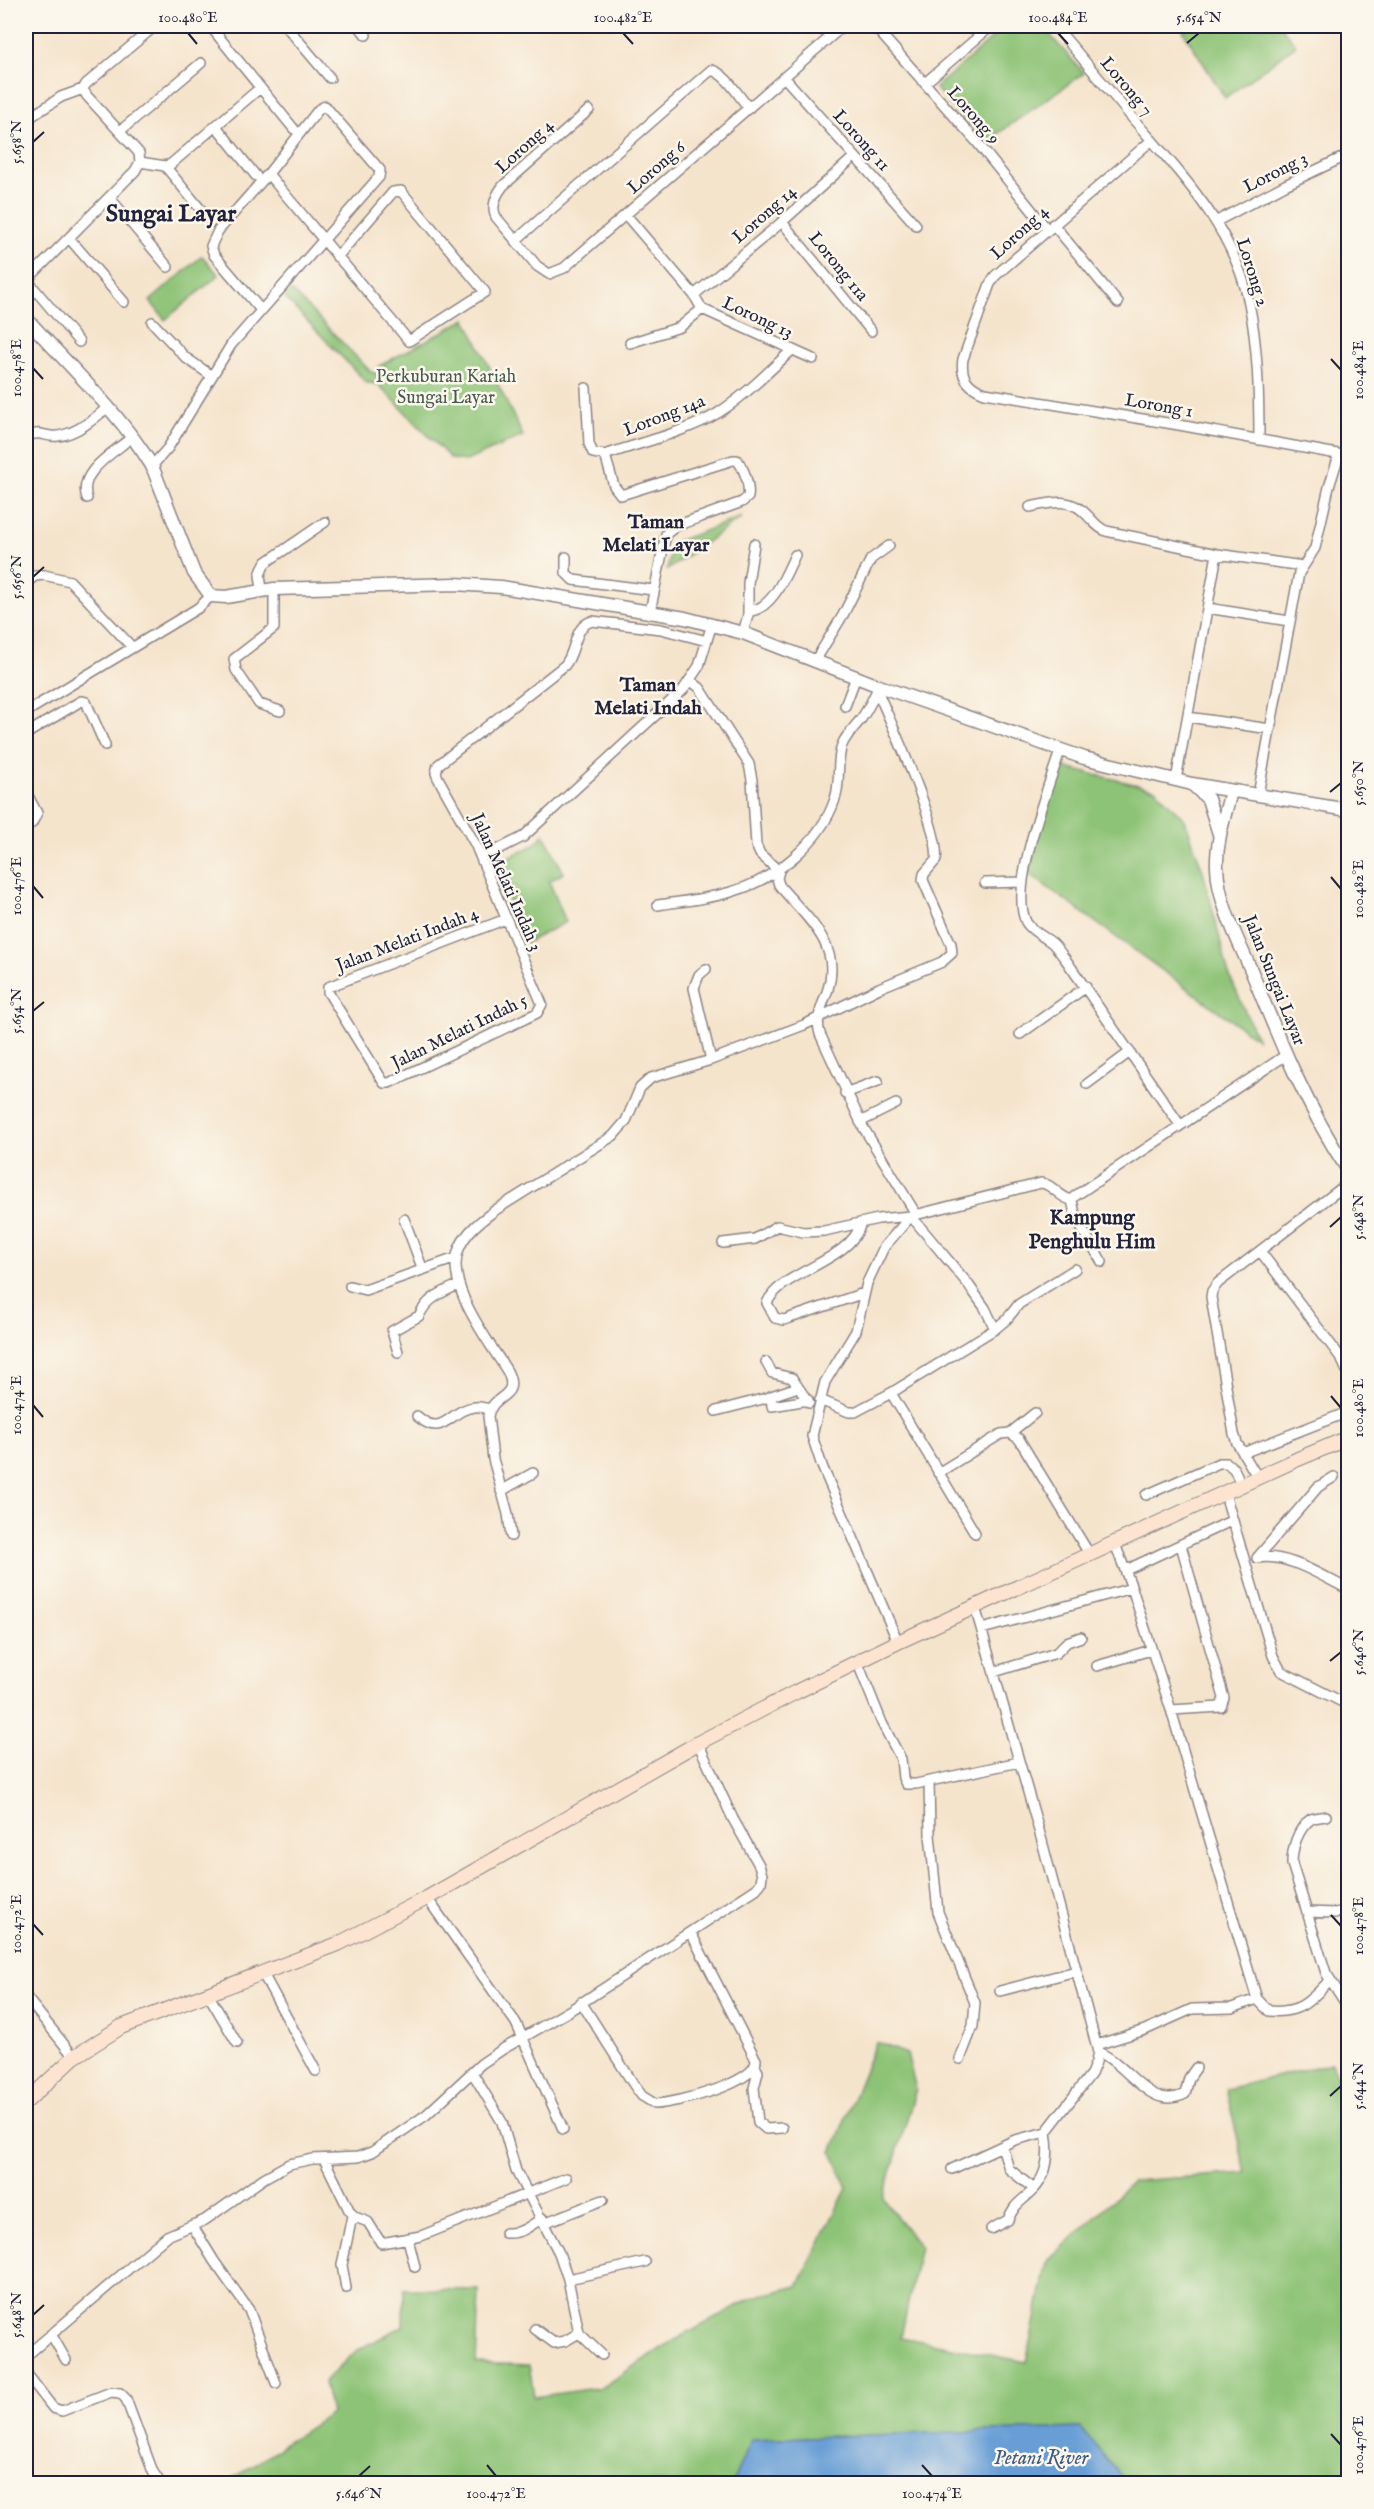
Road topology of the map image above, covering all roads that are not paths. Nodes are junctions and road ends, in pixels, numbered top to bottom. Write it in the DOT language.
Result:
graph roads {
  1 [pos="155,26"];
  2 [pos="210,26"];
  3 [pos="286,26"];
  4 [pos="359,26"];
  5 [pos="820,26"];
  6 [pos="843,26"];
  7 [pos="874,26"];
  8 [pos="991,26"];
  9 [pos="1055,26"];
  10 [pos="366,34"];
  11 [pos="830,36"];
  12 [pos="201,63"];
  13 [pos="784,77"];
  14 [pos="330,78"];
  15 [pos="925,83"];
  16 [pos="83,88"];
  17 [pos="260,88"];
  18 [pos="749,108"];
  19 [pos="589,110"];
  20 [pos="26,120"];
  21 [pos="216,126"];
  22 [pos="294,129"];
  23 [pos="120,131"];
  24 [pos="1152,140"];
  25 [pos="1348,155"];
  26 [pos="854,157"];
  27 [pos="140,162"];
  28 [pos="165,166"];
  29 [pos="268,174"];
  30 [pos="256,176"];
  31 [pos="109,197"];
  32 [pos="494,214"];
  33 [pos="626,215"];
  34 [pos="1217,221"];
  35 [pos="211,222"];
  36 [pos="782,222"];
  37 [pos="916,225"];
  38 [pos="1050,226"];
  39 [pos="69,237"];
  40 [pos="324,241"];
  41 [pos="515,241"];
  42 [pos="338,257"];
  43 [pos="168,267"];
  44 [pos="26,280"];
  45 [pos="694,295"];
  46 [pos="124,302"];
  47 [pos="1119,303"];
  48 [pos="702,309"];
  49 [pos="261,310"];
  50 [pos="26,318"];
  51 [pos="152,322"];
  52 [pos="871,331"];
  53 [pos="79,342"];
  54 [pos="630,343"];
  55 [pos="792,350"];
  56 [pos="813,359"];
  57 [pos="212,376"];
  58 [pos="966,381"];
  59 [pos="586,388"];
  60 [pos="107,408"];
  61 [pos="26,436"];
  62 [pos="132,437"];
  63 [pos="1259,440"];
  64 [pos="605,455"];
  65 [pos="1344,455"];
  66 [pos="152,466"];
  67 [pos="87,498"];
  68 [pos="1030,507"];
  69 [pos="325,522"];
  70 [pos="754,544"];
  71 [pos="889,546"];
  72 [pos="1217,554"];
  73 [pos="795,555"];
  74 [pos="566,557"];
  75 [pos="1303,566"];
  76 [pos="26,583"];
  77 [pos="268,589"];
  78 [pos="653,590"];
  79 [pos="211,596"];
  80 [pos="1207,608"];
  81 [pos="748,611"];
  82 [pos="650,612"];
  83 [pos="1288,621"];
  84 [pos="712,624"];
  85 [pos="743,633"];
  86 [pos="707,641"];
  87 [pos="132,647"];
  88 [pos="814,661"];
  89 [pos="856,677"];
  90 [pos="691,681"];
  91 [pos="878,688"];
  92 [pos="53,696"];
  93 [pos="845,706"];
  94 [pos="29,710"];
  95 [pos="280,711"];
  96 [pos="63,712"];
  97 [pos="1188,717"];
  98 [pos="42,724"];
  99 [pos="1270,729"];
  100 [pos="26,734"];
  101 [pos="105,745"];
  102 [pos="1060,751"];
  103 [pos="1176,780"];
  104 [pos="1192,784"];
  105 [pos="1231,791"];
  106 [pos="26,792"];
  107 [pos="1258,795"];
  108 [pos="1348,810"];
  109 [pos="26,827"];
  110 [pos="1219,838"];
  111 [pos="481,858"];
  112 [pos="779,871"];
  113 [pos="1023,882"];
  114 [pos="985,883"];
  115 [pos="658,905"];
  116 [pos="506,919"];
  117 [pos="706,969"];
  118 [pos="1086,987"];
  119 [pos="542,1008"];
  120 [pos="818,1019"];
  121 [pos="1020,1034"];
  122 [pos="1130,1052"];
  123 [pos="1286,1055"];
  124 [pos="711,1060"];
  125 [pos="878,1081"];
  126 [pos="389,1083"];
  127 [pos="1087,1084"];
  128 [pos="845,1093"];
  129 [pos="896,1104"];
  130 [pos="860,1122"];
  131 [pos="1180,1125"];
  132 [pos="1348,1170"];
  133 [pos="1348,1184"];
  134 [pos="1340,1190"];
  135 [pos="1072,1200"];
  136 [pos="1348,1201"];
  137 [pos="913,1215"];
  138 [pos="405,1219"];
  139 [pos="861,1223"];
  140 [pos="723,1243"];
  141 [pos="1260,1251"];
  142 [pos="456,1258"];
  143 [pos="1102,1262"];
  144 [pos="1075,1269"];
  145 [pos="423,1270"];
  146 [pos="458,1285"];
  147 [pos="350,1286"];
  148 [pos="864,1293"];
  149 [pos="995,1329"];
  150 [pos="398,1352"];
  151 [pos="766,1362"];
  152 [pos="1348,1373"];
  153 [pos="798,1387"];
  154 [pos="891,1393"];
  155 [pos="770,1397"];
  156 [pos="808,1400"];
  157 [pos="820,1400"];
  158 [pos="489,1409"];
  159 [pos="716,1411"];
  160 [pos="816,1413"];
  161 [pos="1035,1413"];
  162 [pos="1348,1413"];
  163 [pos="417,1416"];
  164 [pos="1010,1433"];
  165 [pos="1348,1438"];
  166 [pos="1243,1452"];
  167 [pos="533,1473"];
  168 [pos="938,1473"];
  169 [pos="1334,1477"];
  170 [pos="1258,1478"];
  171 [pos="1242,1486"];
  172 [pos="501,1491"];
  173 [pos="1225,1494"];
  174 [pos="1146,1495"];
  175 [pos="1233,1520"];
  176 [pos="975,1533"];
  177 [pos="511,1536"];
  178 [pos="1115,1544"];
  179 [pos="1181,1545"];
  180 [pos="1090,1555"];
  181 [pos="1257,1558"];
  182 [pos="1245,1560"];
  183 [pos="1126,1570"];
  184 [pos="1132,1588"];
  185 [pos="1348,1589"];
  186 [pos="975,1607"];
  187 [pos="982,1629"];
  188 [pos="1081,1636"];
  189 [pos="898,1642"];
  190 [pos="1151,1650"];
  191 [pos="857,1661"];
  192 [pos="1098,1666"];
  193 [pos="994,1672"];
  194 [pos="1348,1705"];
  195 [pos="1171,1710"];
  196 [pos="698,1743"];
  197 [pos="1019,1762"];
  198 [pos="923,1783"];
  199 [pos="1326,1816"];
  200 [pos="427,1898"];
  201 [pos="1348,1910"];
  202 [pos="1307,1912"];
  203 [pos="691,1933"];
  204 [pos="1076,1971"];
  205 [pos="263,1974"];
  206 [pos="1330,1980"];
  207 [pos="1000,1991"];
  208 [pos="208,1994"];
  209 [pos="26,1997"];
  210 [pos="1257,1999"];
  211 [pos="581,2002"];
  212 [pos="1348,2007"];
  213 [pos="523,2037"];
  214 [pos="237,2043"];
  215 [pos="1097,2048"];
  216 [pos="74,2057"];
  217 [pos="960,2059"];
  218 [pos="755,2066"];
  219 [pos="1196,2068"];
  220 [pos="316,2071"];
  221 [pos="472,2072"];
  222 [pos="26,2102"];
  223 [pos="782,2128"];
  224 [pos="563,2129"];
  225 [pos="1046,2132"];
  226 [pos="1002,2146"];
  227 [pos="324,2159"];
  228 [pos="952,2169"];
  229 [pos="566,2178"];
  230 [pos="1034,2189"];
  231 [pos="529,2194"];
  232 [pos="603,2200"];
  233 [pos="352,2216"];
  234 [pos="543,2220"];
  235 [pos="192,2225"];
  236 [pos="991,2229"];
  237 [pos="505,2233"];
  238 [pos="408,2238"];
  239 [pos="645,2262"];
  240 [pos="415,2267"];
  241 [pos="568,2279"];
  242 [pos="346,2288"];
  243 [pos="535,2329"];
  244 [pos="579,2332"];
  245 [pos="51,2334"];
  246 [pos="602,2355"];
  247 [pos="26,2356"];
  248 [pos="66,2360"];
  249 [pos="26,2373"];
  250 [pos="276,2383"];
  251 [pos="161,2484"];
  1 -- 16 [label="street"];
  2 -- 17 [label="street"];
  3 -- 14 [label="street"];
  4 -- 10 [label="street"];
  5 -- 11 [label="street"];
  6 -- 11 [label="street, Lorong 6"];
  7 -- 15 [label="street, Lorong 9"];
  8 -- 15 [label="street"];
  9 -- 24 [label="street, Lorong 7"];
  11 -- 13 [label="street, Lorong 6"];
  12 -- 23 [label="street"];
  13 -- 18 [label="street, Lorong 6"];
  13 -- 26 [label="street, Lorong 11"];
  15 -- 38 [label="street, Lorong 9"];
  16 -- 20 [label="street"];
  16 -- 23 [label="street"];
  17 -- 21 [label="street"];
  17 -- 22 [label="street"];
  18 -- 33 [label="street, Lorong 6"];
  18 -- 41 [label="street"];
  19 -- 32 [label="street, Lorong 4"];
  21 -- 28 [label="street"];
  21 -- 30 [label="street"];
  23 -- 27 [label="street"];
  24 -- 34 [label="street, Lorong 2"];
  24 -- 38 [label="street, Lorong 4"];
  25 -- 34 [label="street, Lorong 3"];
  26 -- 36 [label="street, Lorong 14"];
  26 -- 37 [label="street, Lorong 11"];
  27 -- 28 [label="street"];
  27 -- 31 [label="street"];
  28 -- 35 [label="street"];
  29 -- 40 [label="street"];
  29 -- 40 [label="street"];
  29 -- 49 [label="street"];
  31 -- 39 [label="street"];
  31 -- 43 [label="street"];
  32 -- 41 [label="street, Lorong 6"];
  33 -- 41 [label="street, Lorong 6"];
  33 -- 45 [label="street, Lorong 13"];
  34 -- 63 [label="street, Lorong 2"];
  36 -- 45 [label="street, Lorong 14"];
  36 -- 52 [label="street, Lorong 11a"];
  38 -- 47 [label="street, Lorong 9"];
  38 -- 58 [label="street, Lorong 4"];
  39 -- 44 [label="street"];
  39 -- 46 [label="street"];
  40 -- 42 [label="street"];
  40 -- 49 [label="street"];
  42 -- 42 [label="street"];
  44 -- 53 [label="street"];
  45 -- 48 [label="street, Lorong 13"];
  48 -- 54 [label="street"];
  48 -- 55 [label="street, Lorong 13"];
  49 -- 57 [label="street"];
  50 -- 60 [label="street"];
  51 -- 57 [label="street"];
  55 -- 56 [label="street, Lorong 13"];
  55 -- 64 [label="street, Lorong 14a"];
  57 -- 66 [label="street"];
  58 -- 63 [label="street, Lorong 1"];
  59 -- 64 [label="street"];
  60 -- 61 [label="street"];
  60 -- 62 [label="street"];
  62 -- 66 [label="street"];
  62 -- 67 [label="street"];
  63 -- 65 [label="street, Lorong 1"];
  64 -- 78 [label="street"];
  65 -- 75 [label="street"];
  66 -- 79 [label="street"];
  68 -- 72 [label="street"];
  69 -- 77 [label="street"];
  70 -- 81 [label="street"];
  71 -- 88 [label="street"];
  72 -- 75 [label="street"];
  72 -- 80 [label="street"];
  73 -- 81 [label="street"];
  74 -- 78 [label="street"];
  75 -- 83 [label="street"];
  76 -- 87 [label="street"];
  77 -- 79 [label="street"];
  77 -- 82 [label="street"];
  77 -- 95 [label="street"];
  78 -- 82 [label="street"];
  79 -- 87 [label="street"];
  80 -- 83 [label="street"];
  80 -- 97 [label="street"];
  81 -- 85 [label="street"];
  82 -- 84 [label="street"];
  83 -- 99 [label="street"];
  84 -- 85 [label="street"];
  84 -- 86 [label="street"];
  85 -- 88 [label="street"];
  86 -- 90 [label="street"];
  86 -- 111 [label="street, Jalan Melati Indah 3"];
  87 -- 92 [label="street"];
  88 -- 89 [label="street"];
  89 -- 91 [label="street"];
  89 -- 93 [label="street"];
  90 -- 111 [label="street"];
  90 -- 112 [label="street"];
  91 -- 102 [label="street"];
  91 -- 112 [label="street"];
  91 -- 120 [label="street"];
  92 -- 94 [label="street"];
  92 -- 96 [label="street"];
  94 -- 98 [label="street"];
  96 -- 98 [label="street"];
  96 -- 101 [label="street"];
  97 -- 99 [label="street"];
  97 -- 103 [label="street"];
  98 -- 100 [label="street"];
  99 -- 107 [label="street"];
  102 -- 103 [label="street"];
  102 -- 113 [label="street"];
  103 -- 104 [label="street"];
  104 -- 105 [label="street"];
  104 -- 110 [label="street"];
  105 -- 107 [label="street"];
  105 -- 110 [label="street, Jalan Sungai Layar"];
  106 -- 109 [label="street"];
  107 -- 108 [label="street"];
  110 -- 123 [label="street, Jalan Sungai Layar"];
  111 -- 116 [label="street, Jalan Melati Indah 3"];
  112 -- 115 [label="street"];
  112 -- 120 [label="street"];
  113 -- 114 [label="street"];
  113 -- 118 [label="street"];
  116 -- 119 [label="street, Jalan Melati Indah 3"];
  116 -- 126 [label="street, Jalan Melati Indah 4"];
  117 -- 124 [label="street"];
  118 -- 121 [label="street"];
  118 -- 122 [label="street"];
  119 -- 126 [label="street, Jalan Melati Indah 5"];
  120 -- 124 [label="street"];
  120 -- 128 [label="street"];
  122 -- 127 [label="street"];
  122 -- 131 [label="street"];
  123 -- 131 [label="street"];
  123 -- 132 [label="street, Jalan Sungai Layar"];
  124 -- 142 [label="street"];
  125 -- 128 [label="street"];
  128 -- 130 [label="street"];
  129 -- 130 [label="street"];
  130 -- 137 [label="street"];
  131 -- 135 [label="street"];
  133 -- 134 [label="street"];
  134 -- 136 [label="street"];
  134 -- 141 [label="street"];
  135 -- 137 [label="street"];
  135 -- 143 [label="street"];
  137 -- 139 [label="street"];
  137 -- 148 [label="street"];
  137 -- 149 [label="street"];
  138 -- 145 [label="street"];
  139 -- 140 [label="street"];
  139 -- 148 [label="street"];
  141 -- 152 [label="street"];
  141 -- 166 [label="street"];
  142 -- 145 [label="street"];
  142 -- 146 [label="street"];
  144 -- 149 [label="street"];
  145 -- 147 [label="street"];
  146 -- 150 [label="street"];
  146 -- 158 [label="street"];
  148 -- 157 [label="street"];
  149 -- 154 [label="street"];
  151 -- 153 [label="street"];
  153 -- 155 [label="street"];
  153 -- 156 [label="street"];
  154 -- 157 [label="street"];
  154 -- 168 [label="street"];
  155 -- 156 [label="street"];
  155 -- 159 [label="street"];
  156 -- 160 [label="street"];
  157 -- 160 [label="street"];
  158 -- 163 [label="street"];
  158 -- 172 [label="street"];
  160 -- 189 [label="street"];
  161 -- 164 [label="street"];
  162 -- 166 [label="street"];
  164 -- 168 [label="street"];
  164 -- 180 [label="street"];
  165 -- 170 [label="main road"];
  166 -- 170 [label="street"];
  167 -- 172 [label="street"];
  168 -- 176 [label="street"];
  169 -- 181 [label="street"];
  170 -- 171 [label="main road"];
  171 -- 173 [label="main road"];
  171 -- 174 [label="street"];
  172 -- 177 [label="street"];
  173 -- 175 [label="street"];
  173 -- 178 [label="main road"];
  175 -- 179 [label="street"];
  175 -- 182 [label="street"];
  178 -- 180 [label="main road"];
  178 -- 183 [label="street"];
  179 -- 183 [label="street"];
  179 -- 195 [label="street"];
  180 -- 186 [label="main road"];
  181 -- 182 [label="street"];
  181 -- 185 [label="street"];
  182 -- 194 [label="street"];
  183 -- 184 [label="street"];
  184 -- 187 [label="street"];
  184 -- 190 [label="street"];
  186 -- 187 [label="street"];
  186 -- 189 [label="main road"];
  187 -- 193 [label="street"];
  188 -- 193 [label="street"];
  189 -- 191 [label="main road"];
  190 -- 192 [label="street"];
  190 -- 195 [label="street"];
  191 -- 196 [label="main road"];
  191 -- 198 [label="street"];
  193 -- 197 [label="street"];
  195 -- 210 [label="street"];
  196 -- 200 [label="main road"];
  196 -- 203 [label="street"];
  197 -- 198 [label="street"];
  197 -- 204 [label="street"];
  198 -- 217 [label="street"];
  199 -- 202 [label="street"];
  200 -- 205 [label="main road"];
  200 -- 213 [label="street"];
  201 -- 202 [label="street"];
  202 -- 206 [label="street"];
  203 -- 211 [label="street"];
  203 -- 218 [label="street"];
  204 -- 207 [label="street"];
  204 -- 215 [label="street"];
  205 -- 208 [label="main road"];
  205 -- 220 [label="street"];
  206 -- 210 [label="street"];
  206 -- 212 [label="street"];
  208 -- 214 [label="street"];
  208 -- 216 [label="main road"];
  209 -- 216 [label="street"];
  210 -- 215 [label="street"];
  211 -- 213 [label="street"];
  211 -- 218 [label="street"];
  213 -- 221 [label="street"];
  213 -- 224 [label="street"];
  215 -- 219 [label="street"];
  215 -- 225 [label="street"];
  216 -- 222 [label="main road"];
  218 -- 223 [label="street"];
  221 -- 227 [label="street"];
  221 -- 231 [label="street"];
  225 -- 226 [label="street"];
  225 -- 230 [label="street"];
  226 -- 228 [label="street"];
  226 -- 230 [label="street"];
  227 -- 233 [label="street"];
  227 -- 235 [label="street"];
  229 -- 231 [label="street"];
  230 -- 236 [label="street"];
  231 -- 234 [label="street"];
  231 -- 238 [label="street"];
  232 -- 234 [label="street"];
  233 -- 238 [label="street"];
  233 -- 242 [label="street"];
  234 -- 237 [label="street"];
  234 -- 241 [label="street"];
  235 -- 245 [label="street"];
  235 -- 250 [label="street"];
  238 -- 240 [label="street"];
  239 -- 241 [label="street"];
  241 -- 244 [label="street"];
  243 -- 244 [label="street"];
  244 -- 246 [label="street"];
  245 -- 247 [label="street"];
  245 -- 248 [label="street"];
  249 -- 251 [label="street"];
}
